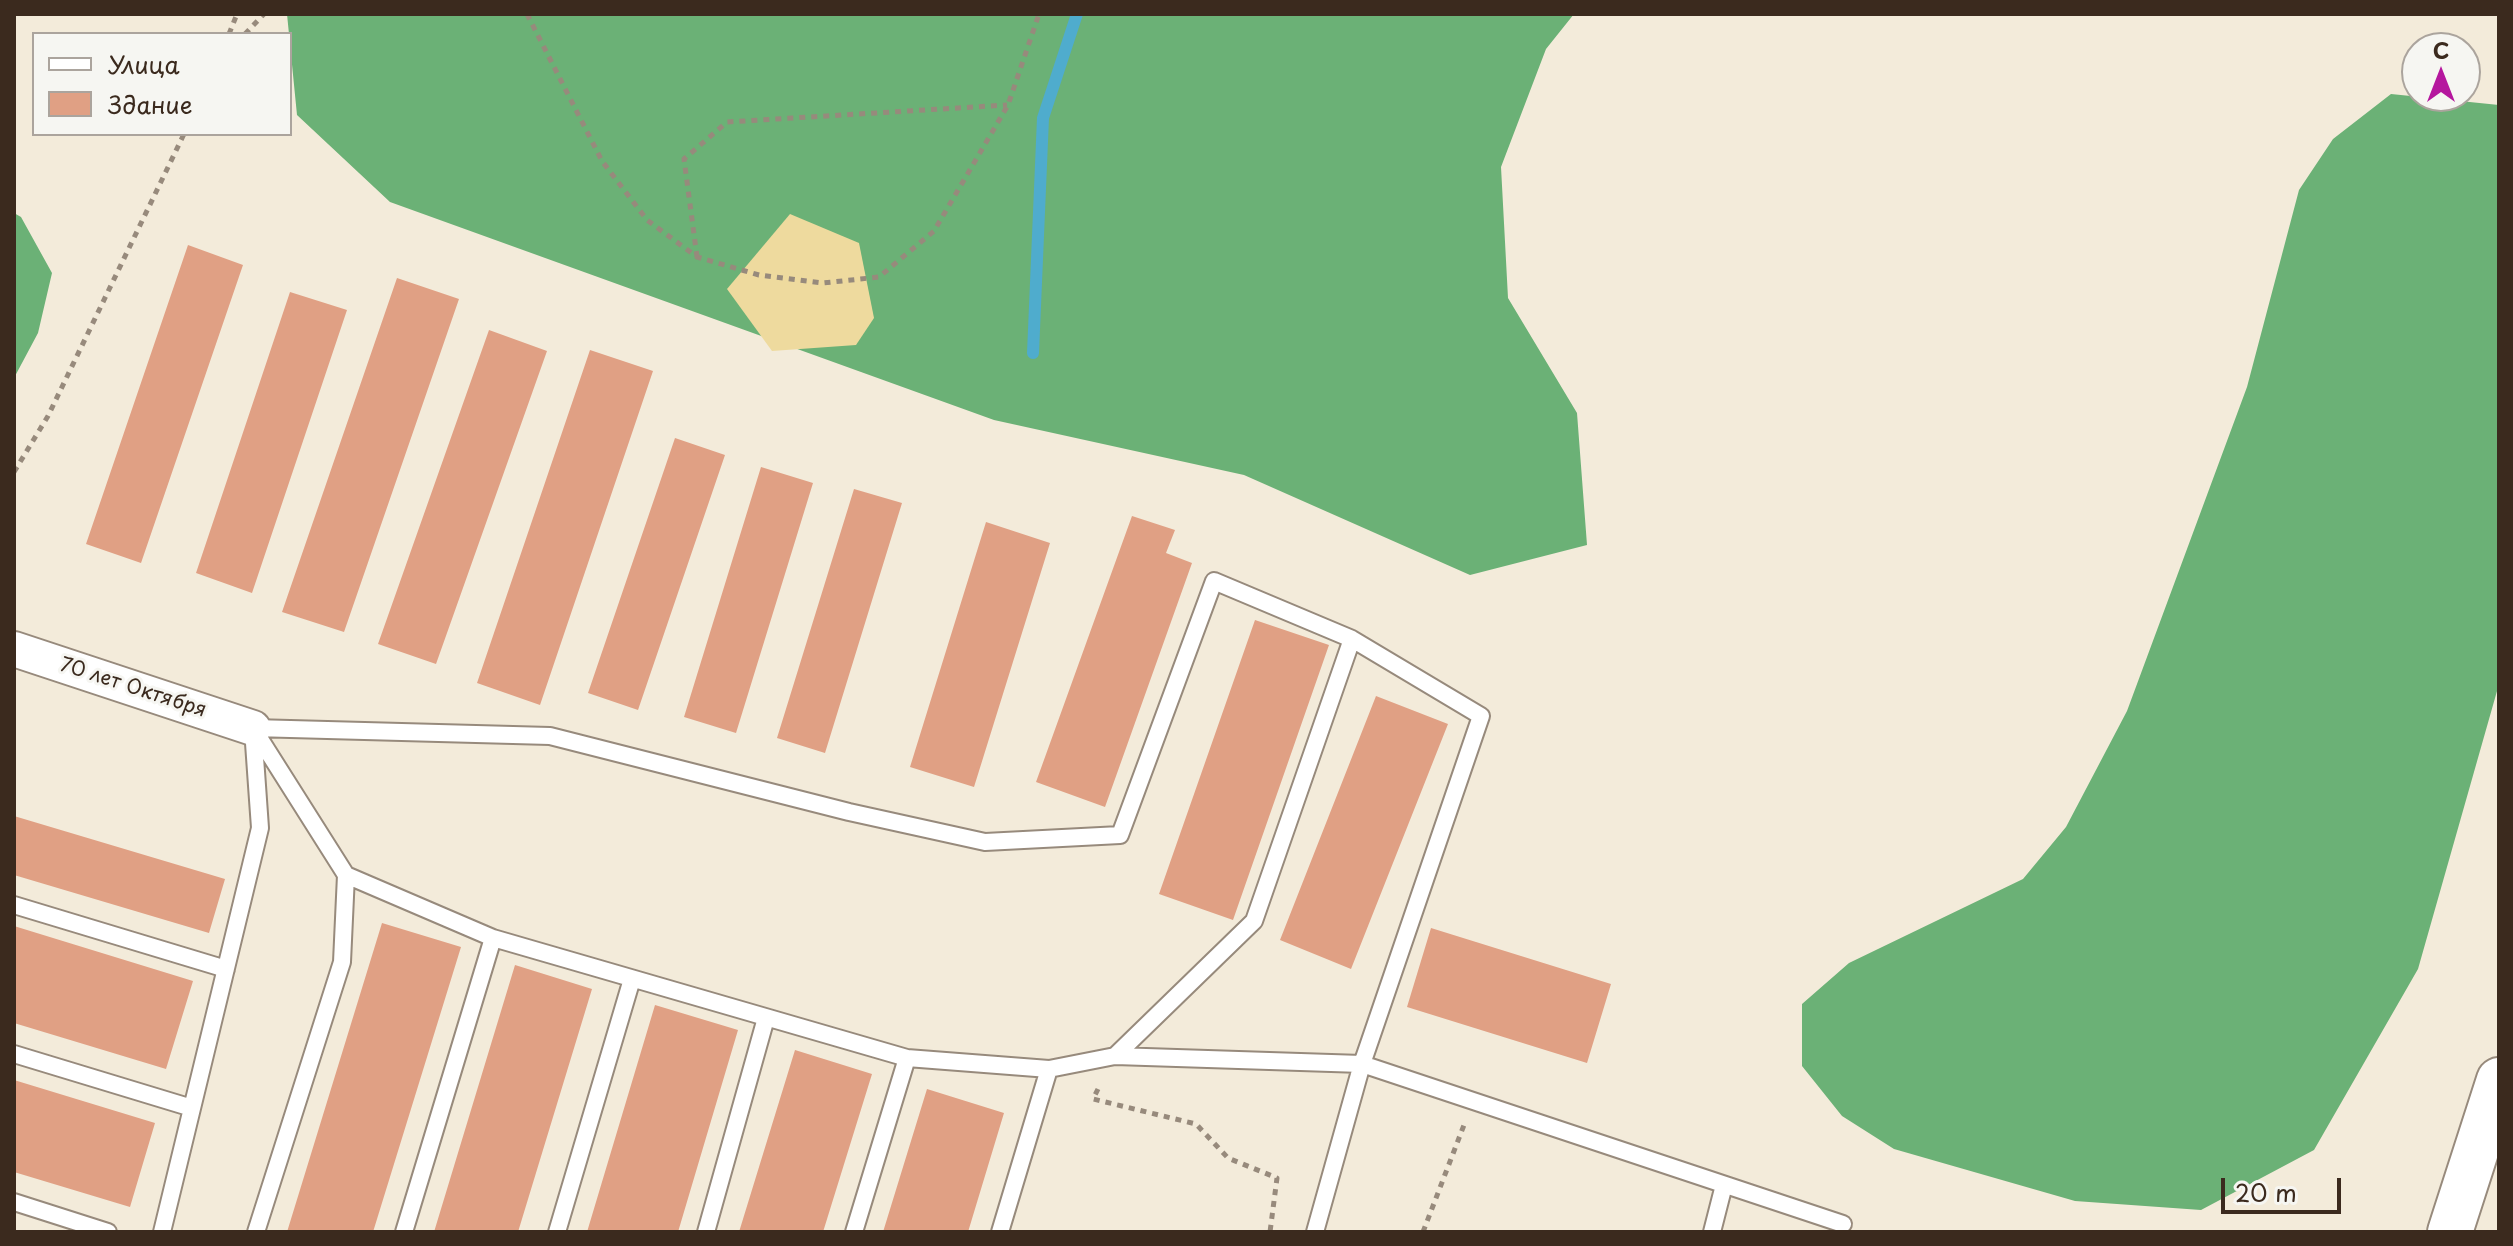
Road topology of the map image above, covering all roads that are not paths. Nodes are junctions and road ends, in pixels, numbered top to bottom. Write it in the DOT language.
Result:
graph roads {
  1 [pos="1352,639"];
  2 [pos="14,649"];
  3 [pos="253,728"];
  4 [pos="346,875"];
  5 [pos="14,905"];
  6 [pos="493,938"];
  7 [pos="226,969"];
  8 [pos="632,979"];
  9 [pos="766,1018"];
  10 [pos="14,1054"];
  11 [pos="1115,1056"];
  12 [pos="907,1058"];
  13 [pos="1362,1064"];
  14 [pos="1049,1069"];
  15 [pos="2499,1080"];
  16 [pos="192,1108"];
  17 [pos="1724,1185"];
  18 [pos="14,1202"];
  19 [pos="1843,1224"];
  20 [pos="108,1232"];
  21 [pos="162,1232"];
  22 [pos="256,1232"];
  23 [pos="404,1232"];
  24 [pos="557,1232"];
  25 [pos="706,1232"];
  26 [pos="854,1232"];
  27 [pos="1000,1232"];
  28 [pos="1315,1232"];
  29 [pos="1712,1232"];
  30 [pos="2450,1232"];
  1 -- 3 [label="lane"];
  1 -- 11 [label="lane"];
  1 -- 13 [label="lane"];
  2 -- 3 [label="street, 70 лет Октября"];
  3 -- 4 [label="lane"];
  3 -- 7 [label="lane"];
  4 -- 6 [label="lane"];
  4 -- 22 [label="lane"];
  5 -- 7 [label="lane"];
  6 -- 8 [label="lane"];
  6 -- 23 [label="lane"];
  7 -- 16 [label="lane"];
  8 -- 9 [label="lane"];
  8 -- 24 [label="lane"];
  9 -- 12 [label="lane"];
  9 -- 25 [label="lane"];
  10 -- 16 [label="lane"];
  11 -- 13 [label="lane"];
  11 -- 14 [label="lane"];
  12 -- 14 [label="lane"];
  12 -- 26 [label="lane"];
  13 -- 17 [label="lane"];
  13 -- 28 [label="lane"];
  14 -- 27 [label="lane"];
  15 -- 30 [label="main road"];
  16 -- 21 [label="lane"];
  17 -- 19 [label="lane"];
  17 -- 29 [label="lane"];
  18 -- 20 [label="lane"];
}
